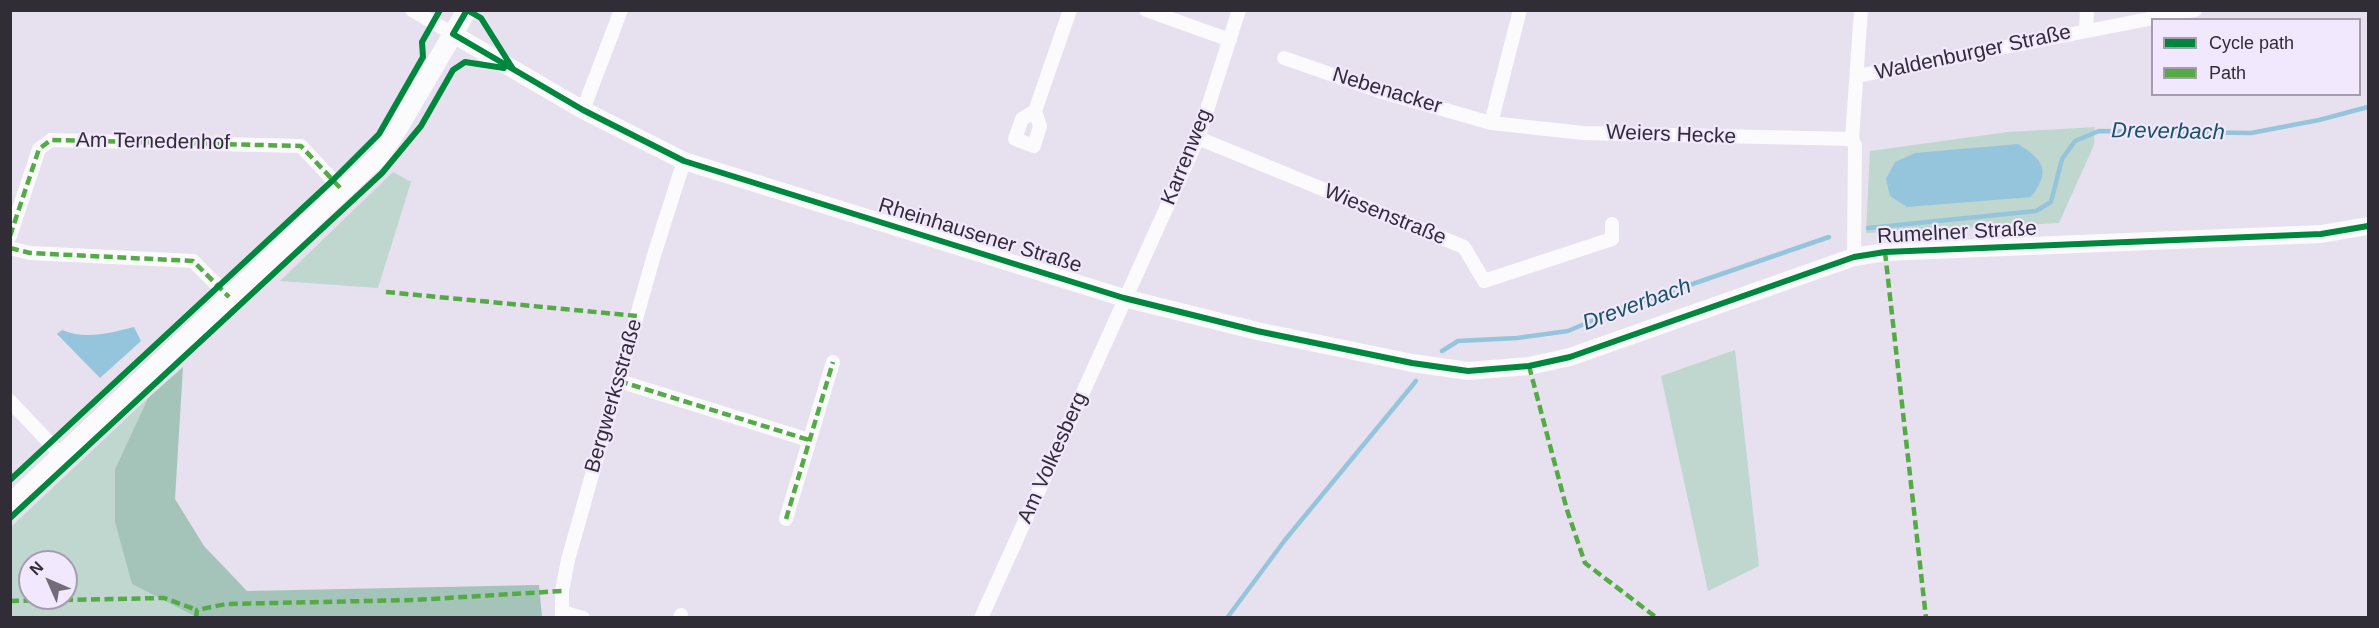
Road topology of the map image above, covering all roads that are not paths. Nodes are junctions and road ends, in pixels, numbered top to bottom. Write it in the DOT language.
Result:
graph roads {
  1 [pos="412,10"];
  2 [pos="467,10"];
  3 [pos="621,10"];
  4 [pos="1070,10"];
  5 [pos="1146,10"];
  6 [pos="1239,10"];
  7 [pos="1520,10"];
  8 [pos="1861,10"];
  9 [pos="2087,10"];
  10 [pos="2195,10"];
  11 [pos="2151,18"];
  12 [pos="2151,18"];
  13 [pos="2086,30"];
  14 [pos="453,34"];
  15 [pos="1230,40"];
  16 [pos="1284,58"];
  17 [pos="1857,76"];
  18 [pos="583,110"];
  19 [pos="1035,111"];
  20 [pos="1491,123"];
  21 [pos="1198,138"];
  22 [pos="1852,139"];
  23 [pos="684,161"];
  24 [pos="343,191"];
  25 [pos="1612,224"];
  26 [pos="2368,226"];
  27 [pos="10,236"];
  28 [pos="10,248"];
  29 [pos="1854,256"];
  30 [pos="229,297"];
  31 [pos="1124,298"];
  32 [pos="833,362"];
  33 [pos="1529,366"];
  34 [pos="619,381"];
  35 [pos="10,401"];
  36 [pos="809,440"];
  37 [pos="62,455"];
  38 [pos="10,504"];
  39 [pos="786,519"];
  40 [pos="562,615"];
  41 [pos="583,618"];
  42 [pos="981,618"];
  1 -- 14 [label="street"];
  2 -- 14 [label="main road"];
  3 -- 18 [label="street"];
  4 -- 19 [label="street"];
  5 -- 15 [label="street"];
  6 -- 15 [label="street, Karrenweg"];
  7 -- 20 [label="street"];
  8 -- 17 [label="street"];
  9 -- 13 [label="street"];
  10 -- 12 [label="street, Waldenburger Straße"];
  11 -- 13 [label="street, Waldenburger Straße"];
  13 -- 17 [label="street, Waldenburger Straße"];
  14 -- 18 [label="street, Rheinhausener Straße"];
  14 -- 24 [label="main road"];
  15 -- 21 [label="street, Karrenweg"];
  16 -- 20 [label="street, Nebenacker"];
  17 -- 22 [label="street"];
  18 -- 23 [label="street, Rheinhausener Straße"];
  20 -- 22 [label="street, Weiers Hecke"];
  21 -- 25 [label="street, Wiesenstraße"];
  21 -- 31 [label="street, Karrenweg"];
  22 -- 29 [label="street"];
  23 -- 31 [label="street, Rheinhausener Straße"];
  23 -- 34 [label="street, Bergwerksstraße"];
  24 -- 27 [label="street, Am Ternedenhof"];
  24 -- 30 [label="main road"];
  26 -- 29 [label="street, Rumelner Straße"];
  28 -- 30 [label="street"];
  29 -- 33 [label="street, Rumelner Straße"];
  30 -- 37 [label="main road"];
  31 -- 33 [label="street, Rheinhausener Straße"];
  31 -- 42 [label="street, Am Volkesberg"];
  32 -- 36 [label="street"];
  34 -- 36 [label="street"];
  34 -- 40 [label="street, Bergwerksstraße"];
  35 -- 37 [label="street"];
  36 -- 39 [label="street"];
  37 -- 38 [label="main road"];
  40 -- 41 [label="street, Bergwerksstraße"];
}
